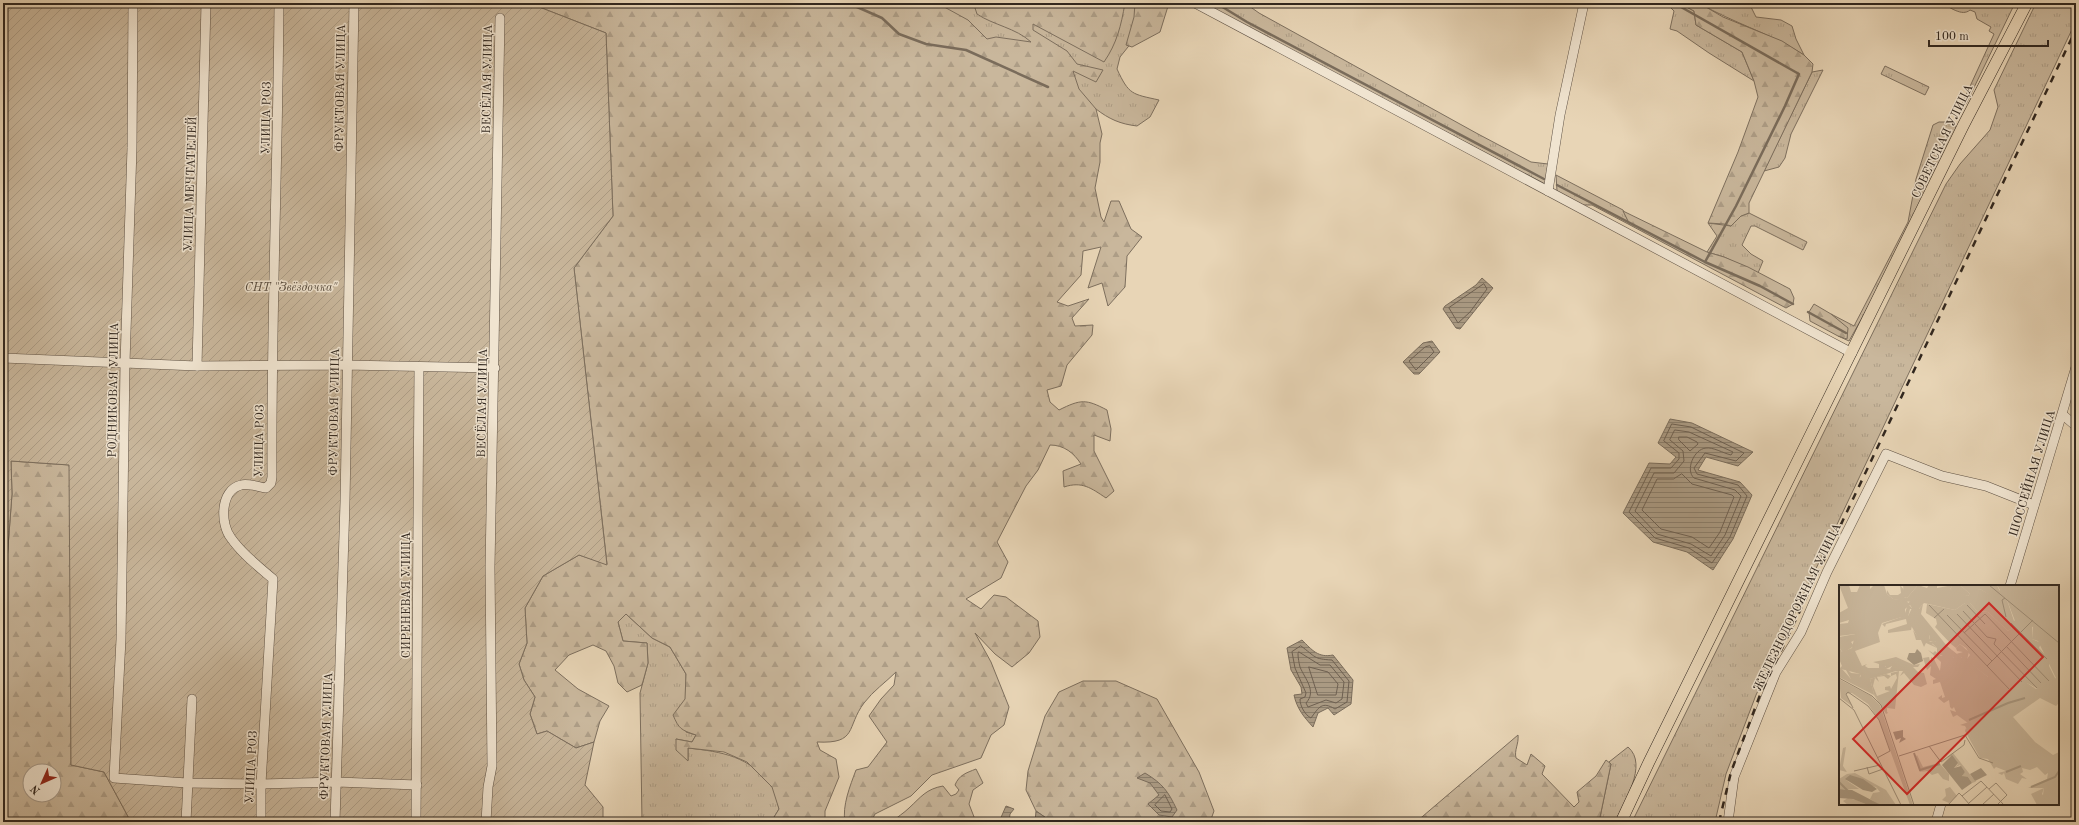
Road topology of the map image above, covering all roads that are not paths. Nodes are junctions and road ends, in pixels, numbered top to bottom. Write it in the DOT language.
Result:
graph roads {
  1 [pos="134,3"];
  2 [pos="206,3"];
  3 [pos="279,3"];
  4 [pos="354,3"];
  5 [pos="1195,3"];
  6 [pos="1584,3"];
  7 [pos="2027,3"];
  8 [pos="500,18"];
  9 [pos="1548,191"];
  10 [pos="1852,353"];
  11 [pos="3,358"];
  12 [pos="125,363"];
  13 [pos="346,365"];
  14 [pos="197,366"];
  15 [pos="271,367"];
  16 [pos="419,367"];
  17 [pos="494,368"];
  18 [pos="2075,373"];
  19 [pos="2063,415"];
  20 [pos="2076,426"];
  21 [pos="2034,505"];
  22 [pos="2010,585"];
  23 [pos="192,699"];
  24 [pos="337,782"];
  25 [pos="187,783"];
  26 [pos="261,784"];
  27 [pos="417,785"];
  28 [pos="1941,805"];
  29 [pos="186,822"];
  30 [pos="261,822"];
  31 [pos="335,822"];
  32 [pos="416,822"];
  33 [pos="486,822"];
  34 [pos="1621,822"];
  35 [pos="1728,822"];
  36 [pos="1936,822"];
  1 -- 12 [label="street, РОДНИКОВАЯ УЛИЦА"];
  2 -- 14 [label="street, УЛИЦА МЕЧТАТЕЛЕЙ"];
  3 -- 15 [label="street, УЛИЦА РОЗ"];
  4 -- 13 [label="street, ФРУКТОВАЯ УЛИЦА"];
  5 -- 9 [label="street"];
  6 -- 9 [label="street"];
  7 -- 10 [label="main road, СОВЕТСКАЯ УЛИЦА"];
  8 -- 17 [label="street, ВЕСЁЛАЯ УЛИЦА"];
  9 -- 10 [label="street"];
  10 -- 34 [label="main road, СОВЕТСКАЯ УЛИЦА"];
  11 -- 12 [label="street"];
  12 -- 14 [label="street"];
  12 -- 25 [label="street, РОДНИКОВАЯ УЛИЦА"];
  13 -- 15 [label="street"];
  13 -- 16 [label="street"];
  13 -- 24 [label="street, ФРУКТОВАЯ УЛИЦА"];
  14 -- 15 [label="street"];
  15 -- 26 [label="street, УЛИЦА РОЗ"];
  16 -- 17 [label="street"];
  16 -- 27 [label="street, СИРЕНЕВАЯ УЛИЦА"];
  17 -- 33 [label="street, ВЕСЁЛАЯ УЛИЦА"];
  18 -- 19 [label="street, ШОССЕЙНАЯ УЛИЦА"];
  19 -- 20 [label="street"];
  19 -- 21 [label="street, ШОССЕЙНАЯ УЛИЦА"];
  21 -- 22 [label="street, ШОССЕЙНАЯ УЛИЦА"];
  21 -- 35 [label="street, ЖЕЛЕЗНОДОРОЖНАЯ УЛИЦА"];
  23 -- 25 [label="street"];
  24 -- 26 [label="street"];
  24 -- 27 [label="street"];
  24 -- 31 [label="street, ФРУКТОВАЯ УЛИЦА"];
  25 -- 26 [label="street"];
  25 -- 29 [label="street"];
  26 -- 30 [label="street, УЛИЦА РОЗ"];
  27 -- 32 [label="street, СИРЕНЕВАЯ УЛИЦА"];
  28 -- 36 [label="street"];
}
